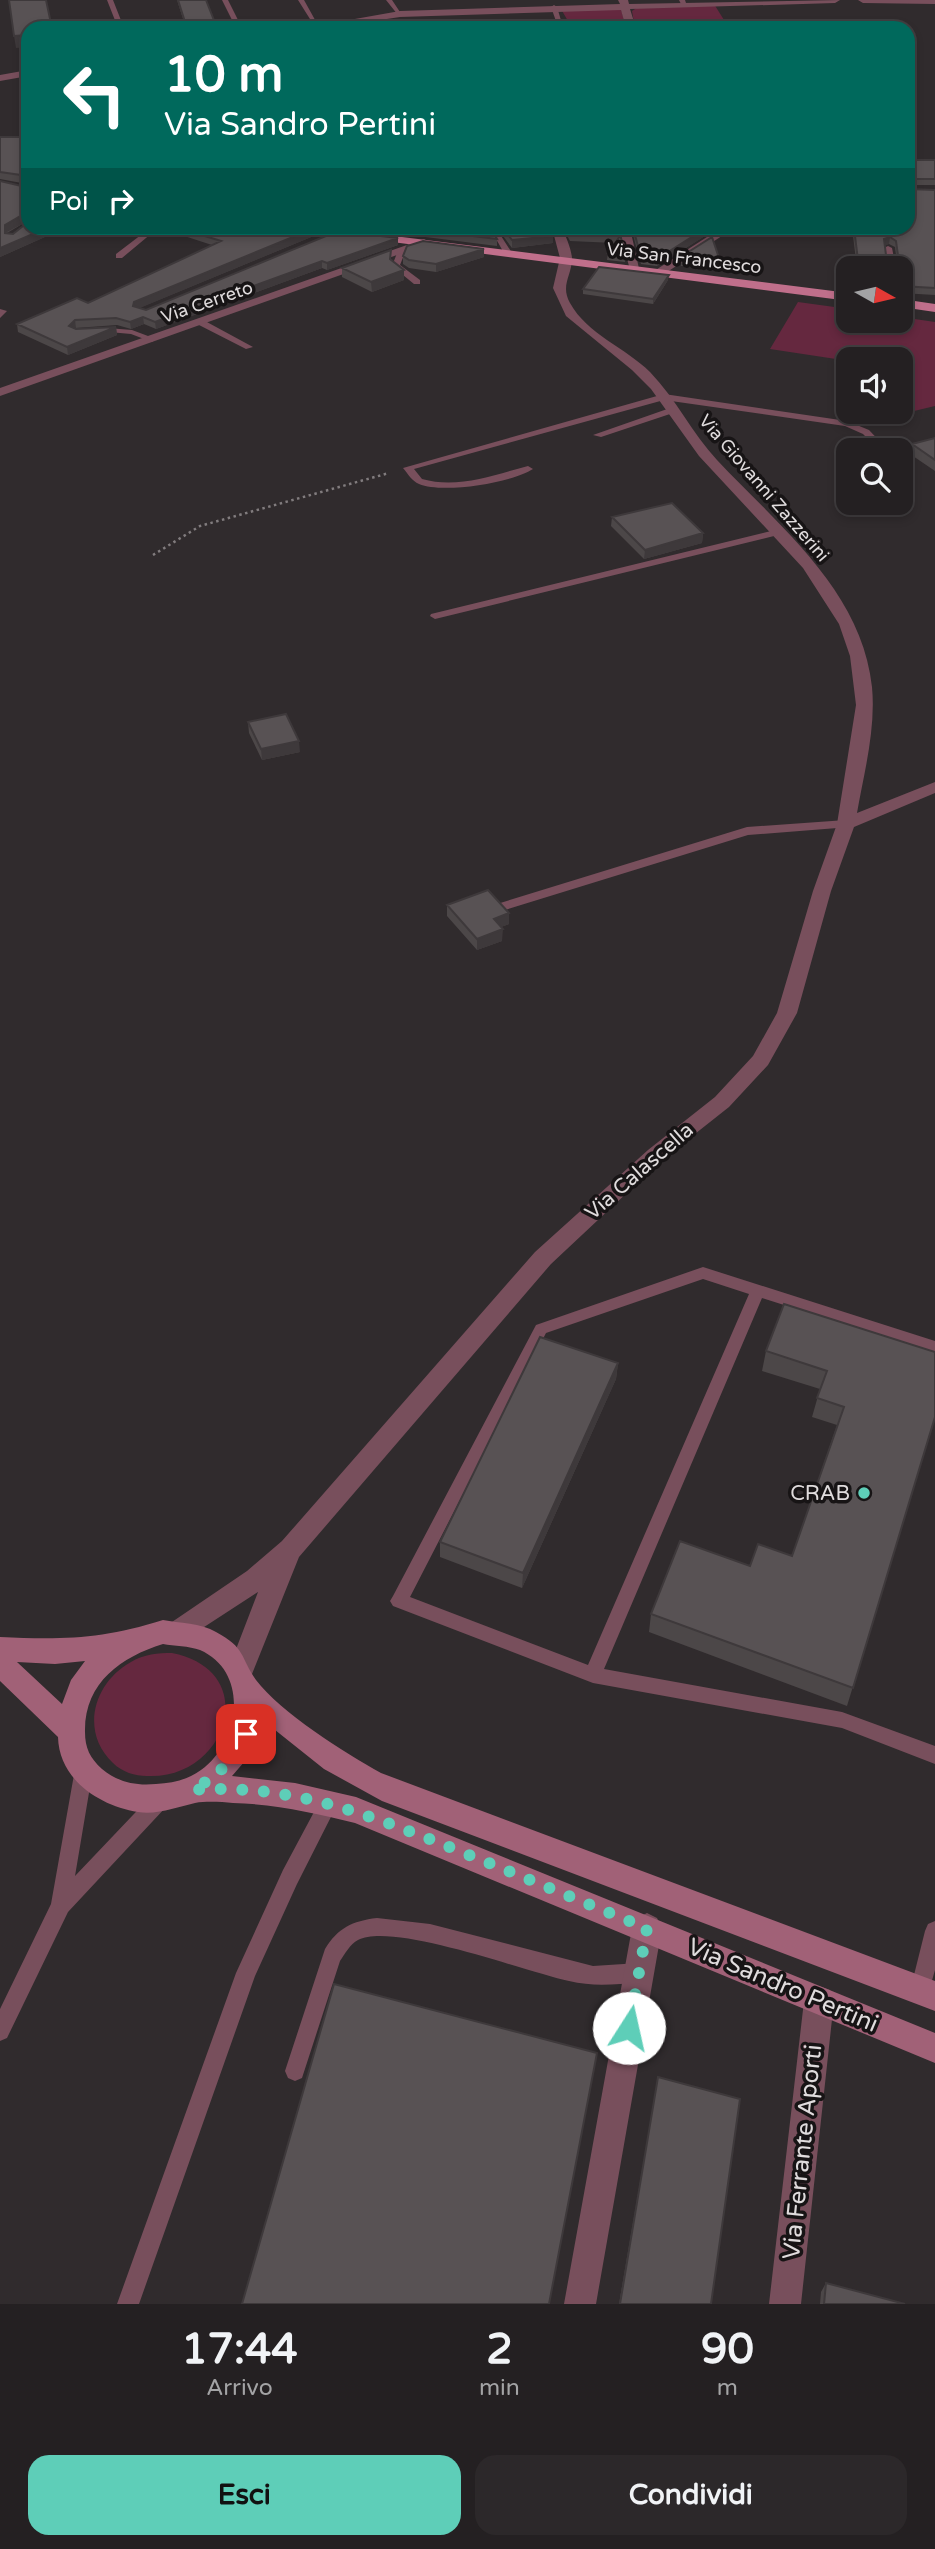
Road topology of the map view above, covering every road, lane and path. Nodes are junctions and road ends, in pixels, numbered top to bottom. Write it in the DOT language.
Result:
graph roads {
  1 [pos="110,0"];
  2 [pos="225,0"];
  3 [pos="301,0"];
  4 [pos="389,0"];
  5 [pos="835,0"];
  6 [pos="863,0"];
  7 [pos="683,1"];
  8 [pos="935,1"];
  9 [pos="624,2"];
  10 [pos="554,8"];
  11 [pos="400,14"];
  12 [pos="118,21"];
  13 [pos="236,21"];
  14 [pos="310,21"];
  15 [pos="353,21"];
  16 [pos="559,21"];
  17 [pos="629,21"];
  18 [pos="21,74"];
  19 [pos="0,78"];
  20 [pos="145,235"];
  21 [pos="323,235"];
  22 [pos="374,235"];
  23 [pos="498,235"];
  24 [pos="559,235"];
  25 [pos="626,235"];
  26 [pos="717,235"];
  27 [pos="314,241"];
  28 [pos="424,242"];
  29 [pos="888,248"];
  30 [pos="402,250"];
  31 [pos="508,253"];
  32 [pos="119,256"];
  33 [pos="890,256"];
  34 [pos="566,260"];
  35 [pos="636,270"];
  36 [pos="657,273"];
  37 [pos="417,282"];
  38 [pos="836,295"];
  39 [pos="914,305"];
  40 [pos="935,308"];
  41 [pos="202,323"];
  42 [pos="85,330"];
  43 [pos="152,339"];
  44 [pos="249,347"];
  45 [pos="0,392"];
  46 [pos="664,397"];
  47 [pos="673,410"];
  48 [pos="598,435"];
  49 [pos="872,438"];
  50 [pos="408,468"];
  51 [pos="528,469"];
  52 [pos="779,532"];
  53 [pos="153,555"];
  54 [pos="435,616"];
  55 [pos="935,787"];
  56 [pos="846,824"];
  57 [pos="501,908"];
  58 [pos="758,1290"];
  59 [pos="935,1347"];
  60 [pos="291,1549"];
  61 [pos="178,1632"];
  62 [pos="118,1646"];
  63 [pos="0,1649"];
  64 [pos="0,1664"];
  65 [pos="593,1675"];
  66 [pos="245,1680"];
  67 [pos="70,1731"];
  68 [pos="935,1755"];
  69 [pos="84,1769"];
  70 [pos="192,1790"];
  71 [pos="160,1800"];
  72 [pos="329,1803"];
  73 [pos="61,1905"];
  74 [pos="647,1928"];
  75 [pos="935,1931"];
  76 [pos="639,1973"];
  77 [pos="928,1994"];
  78 [pos="819,2001"];
  79 [pos="0,2031"];
  80 [pos="935,2048"];
  81 [pos="295,2071"];
  82 [pos="128,2304"];
  83 [pos="580,2304"];
  84 [pos="785,2304"];
  1 -- 12 [label="lane"];
  2 -- 13 [label="lane"];
  3 -- 14 [label="lane"];
  4 -- 11 [label="lane"];
  5 -- 7 [label="street"];
  6 -- 8 [label="street"];
  7 -- 9 [label="street"];
  9 -- 10 [label="street"];
  9 -- 17 [label="street"];
  10 -- 11 [label="street"];
  10 -- 16 [label="lane"];
  11 -- 15 [label="street"];
  18 -- 19 [label="street"];
  20 -- 32 [label="lane"];
  21 -- 27 [label="street"];
  22 -- 28 [label="main road, Via San Francesco"];
  23 -- 31 [label="lane"];
  24 -- 34 [label="street"];
  25 -- 35 [label="street"];
  26 -- 36 [label="street"];
  28 -- 30 [label="street, Via Cerreto"];
  28 -- 31 [label="main road, Via San Francesco"];
  29 -- 33 [label="lane"];
  30 -- 37 [label="lane"];
  30 -- 41 [label="street, Via Cerreto"];
  31 -- 34 [label="main road, Via San Francesco"];
  34 -- 35 [label="main road, Via San Francesco"];
  34 -- 46 [label="street, Via Giovanni Zazzerini"];
  35 -- 36 [label="main road, Via San Francesco"];
  36 -- 38 [label="main road, Via San Francesco"];
  39 -- 40 [label="main road"];
  41 -- 43 [label="street, Via Cerreto"];
  41 -- 44 [label="lane"];
  42 -- 43 [label="lane"];
  43 -- 45 [label="street, Via Cerreto"];
  46 -- 47 [label="street, Via Giovanni Zazzerini"];
  46 -- 49 [label="lane"];
  46 -- 50 [label="lane"];
  47 -- 48 [label="lane"];
  47 -- 52 [label="street, Via Giovanni Zazzerini"];
  50 -- 51 [label="lane"];
  50 -- 53 [label="path"];
  52 -- 54 [label="lane"];
  52 -- 56 [label="street, Via Giovanni Zazzerini"];
  55 -- 56 [label="street"];
  56 -- 57 [label="lane"];
  56 -- 60 [label="street, Via Calascella"];
  58 -- 59 [label="lane"];
  58 -- 65 [label="lane"];
  58 -- 65 [label="lane"];
  60 -- 61 [label="street, Via Calascella"];
  60 -- 66 [label="street, Via Calascella"];
  61 -- 62 [label="main road, Via Sandro Pertini"];
  61 -- 66 [label="main road, Via Sandro Pertini"];
  62 -- 63 [label="main road, Via Sandro Pertini"];
  62 -- 67 [label="main road, Via Sandro Pertini"];
  64 -- 67 [label="main road, Via Sandro Pertini"];
  65 -- 68 [label="lane"];
  66 -- 70 [label="main road, Via Sandro Pertini"];
  66 -- 77 [label="main road, Via Sandro Pertini"];
  67 -- 69 [label="main road, Via Sandro Pertini"];
  69 -- 71 [label="main road, Via Sandro Pertini"];
  69 -- 73 [label="lane"];
  70 -- 71 [label="main road, Via Sandro Pertini"];
  70 -- 72 [label="main road, Via Sandro Pertini"];
  71 -- 73 [label="lane"];
  72 -- 74 [label="main road, Via Sandro Pertini"];
  72 -- 82 [label="lane"];
  73 -- 79 [label="lane"];
  74 -- 76 [label="street"];
  74 -- 78 [label="main road, Via Sandro Pertini"];
  75 -- 77 [label="lane"];
  76 -- 81 [label="lane"];
  76 -- 83 [label="street"];
  78 -- 80 [label="main road, Via Sandro Pertini"];
  78 -- 84 [label="street, Via Ferrante Aporti"];
}
